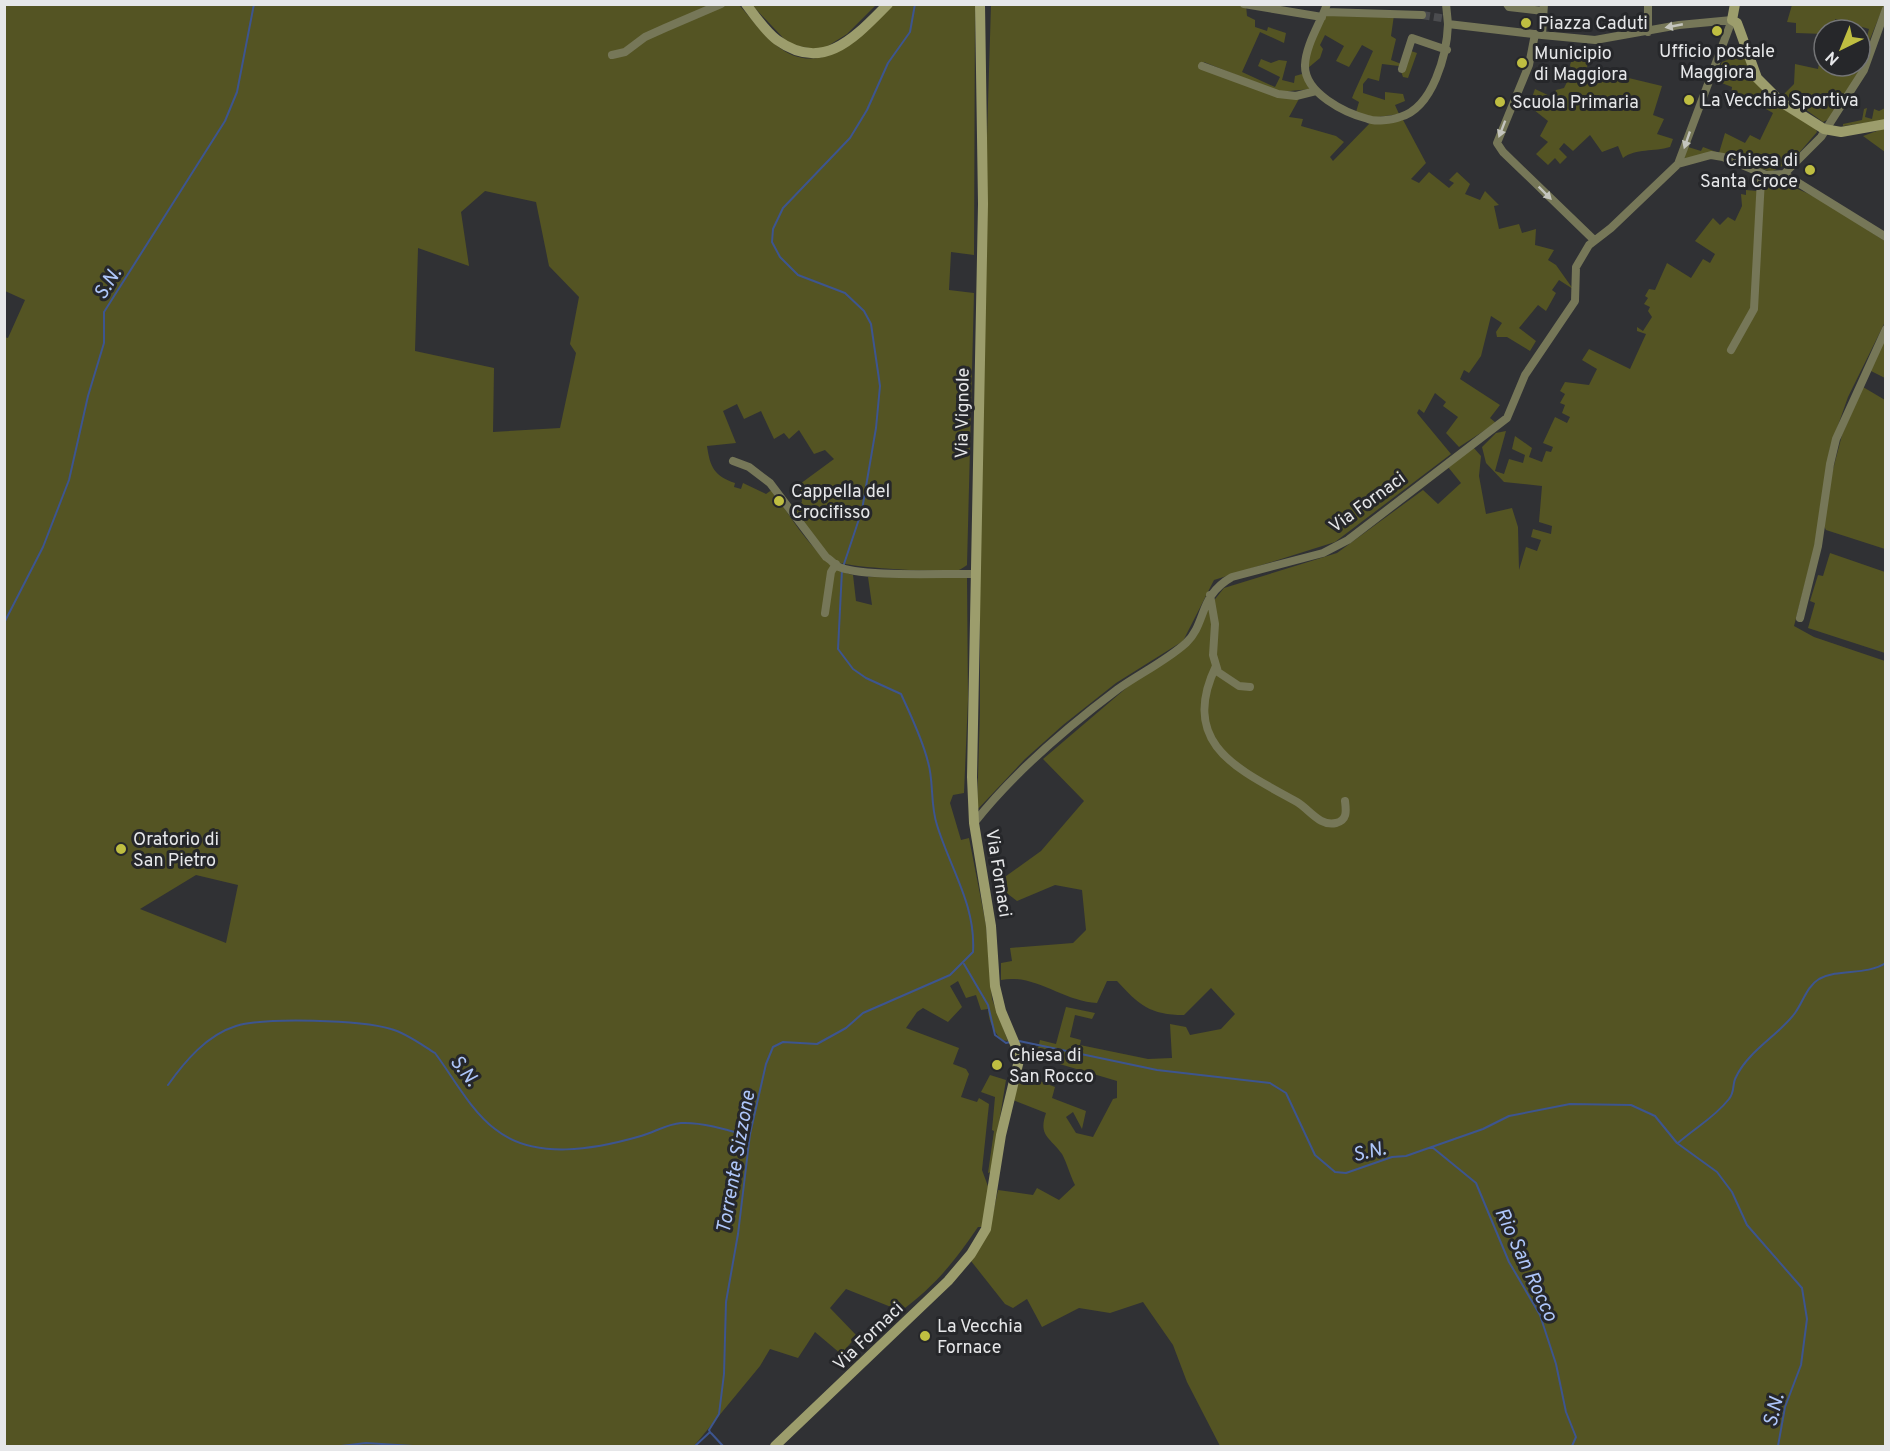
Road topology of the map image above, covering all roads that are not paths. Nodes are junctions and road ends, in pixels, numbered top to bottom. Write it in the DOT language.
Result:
graph roads {
  1 [pos="721,4"];
  2 [pos="746,4"];
  3 [pos="888,4"];
  4 [pos="980,4"];
  5 [pos="1244,4"];
  6 [pos="1387,4"];
  7 [pos="1446,4"];
  8 [pos="1508,4"];
  9 [pos="1648,4"];
  10 [pos="1735,4"];
  11 [pos="1543,8"];
  12 [pos="1886,9"];
  13 [pos="1325,11"];
  14 [pos="1388,14"];
  15 [pos="1422,15"];
  16 [pos="1732,20"];
  17 [pos="1448,24"];
  18 [pos="1648,32"];
  19 [pos="1539,35"];
  20 [pos="1447,50"];
  21 [pos="612,55"];
  22 [pos="1202,66"];
  23 [pos="1402,69"];
  24 [pos="1316,91"];
  25 [pos="1886,124"];
  26 [pos="1824,129"];
  27 [pos="1678,164"];
  28 [pos="1784,174"];
  29 [pos="1766,175"];
  30 [pos="1886,237"];
  31 [pos="1593,239"];
  32 [pos="1886,329"];
  33 [pos="1731,350"];
  34 [pos="734,461"];
  35 [pos="837,565"];
  36 [pos="975,574"];
  37 [pos="1210,595"];
  38 [pos="825,613"];
  39 [pos="1800,618"];
  40 [pos="1216,666"];
  41 [pos="1250,687"];
  42 [pos="1345,801"];
  43 [pos="974,823"];
  44 [pos="775,1446"];
  1 -- 21 [label="street"];
  2 -- 3 [label="street"];
  4 -- 36 [label="street, Via Vignole"];
  5 -- 13 [label="street"];
  6 -- 14 [label="street"];
  7 -- 17 [label="street"];
  8 -- 11 [label="street"];
  9 -- 18 [label="street"];
  10 -- 16 [label="street"];
  11 -- 19 [label="street"];
  12 -- 26 [label="street"];
  13 -- 14 [label="street"];
  13 -- 24 [label="street"];
  14 -- 15 [label="street"];
  16 -- 18 [label="street, one-way"];
  16 -- 26 [label="street"];
  16 -- 27 [label="street, one-way"];
  17 -- 19 [label="street"];
  17 -- 20 [label="street"];
  18 -- 19 [label="street"];
  19 -- 31 [label="street, one-way"];
  20 -- 23 [label="street"];
  20 -- 24 [label="street"];
  22 -- 24 [label="street"];
  25 -- 26 [label="street"];
  26 -- 28 [label="street"];
  27 -- 29 [label="street"];
  27 -- 31 [label="street"];
  28 -- 29 [label="street"];
  28 -- 30 [label="street"];
  29 -- 33 [label="street"];
  31 -- 37 [label="street, Via Fornaci"];
  32 -- 39 [label="street"];
  34 -- 35 [label="street"];
  35 -- 36 [label="street"];
  35 -- 38 [label="street"];
  36 -- 43 [label="street, Via Vignole"];
  37 -- 40 [label="street"];
  37 -- 43 [label="street, Via Fornaci"];
  40 -- 41 [label="street"];
  40 -- 42 [label="street"];
  43 -- 44 [label="street, Via Fornaci"];
}
